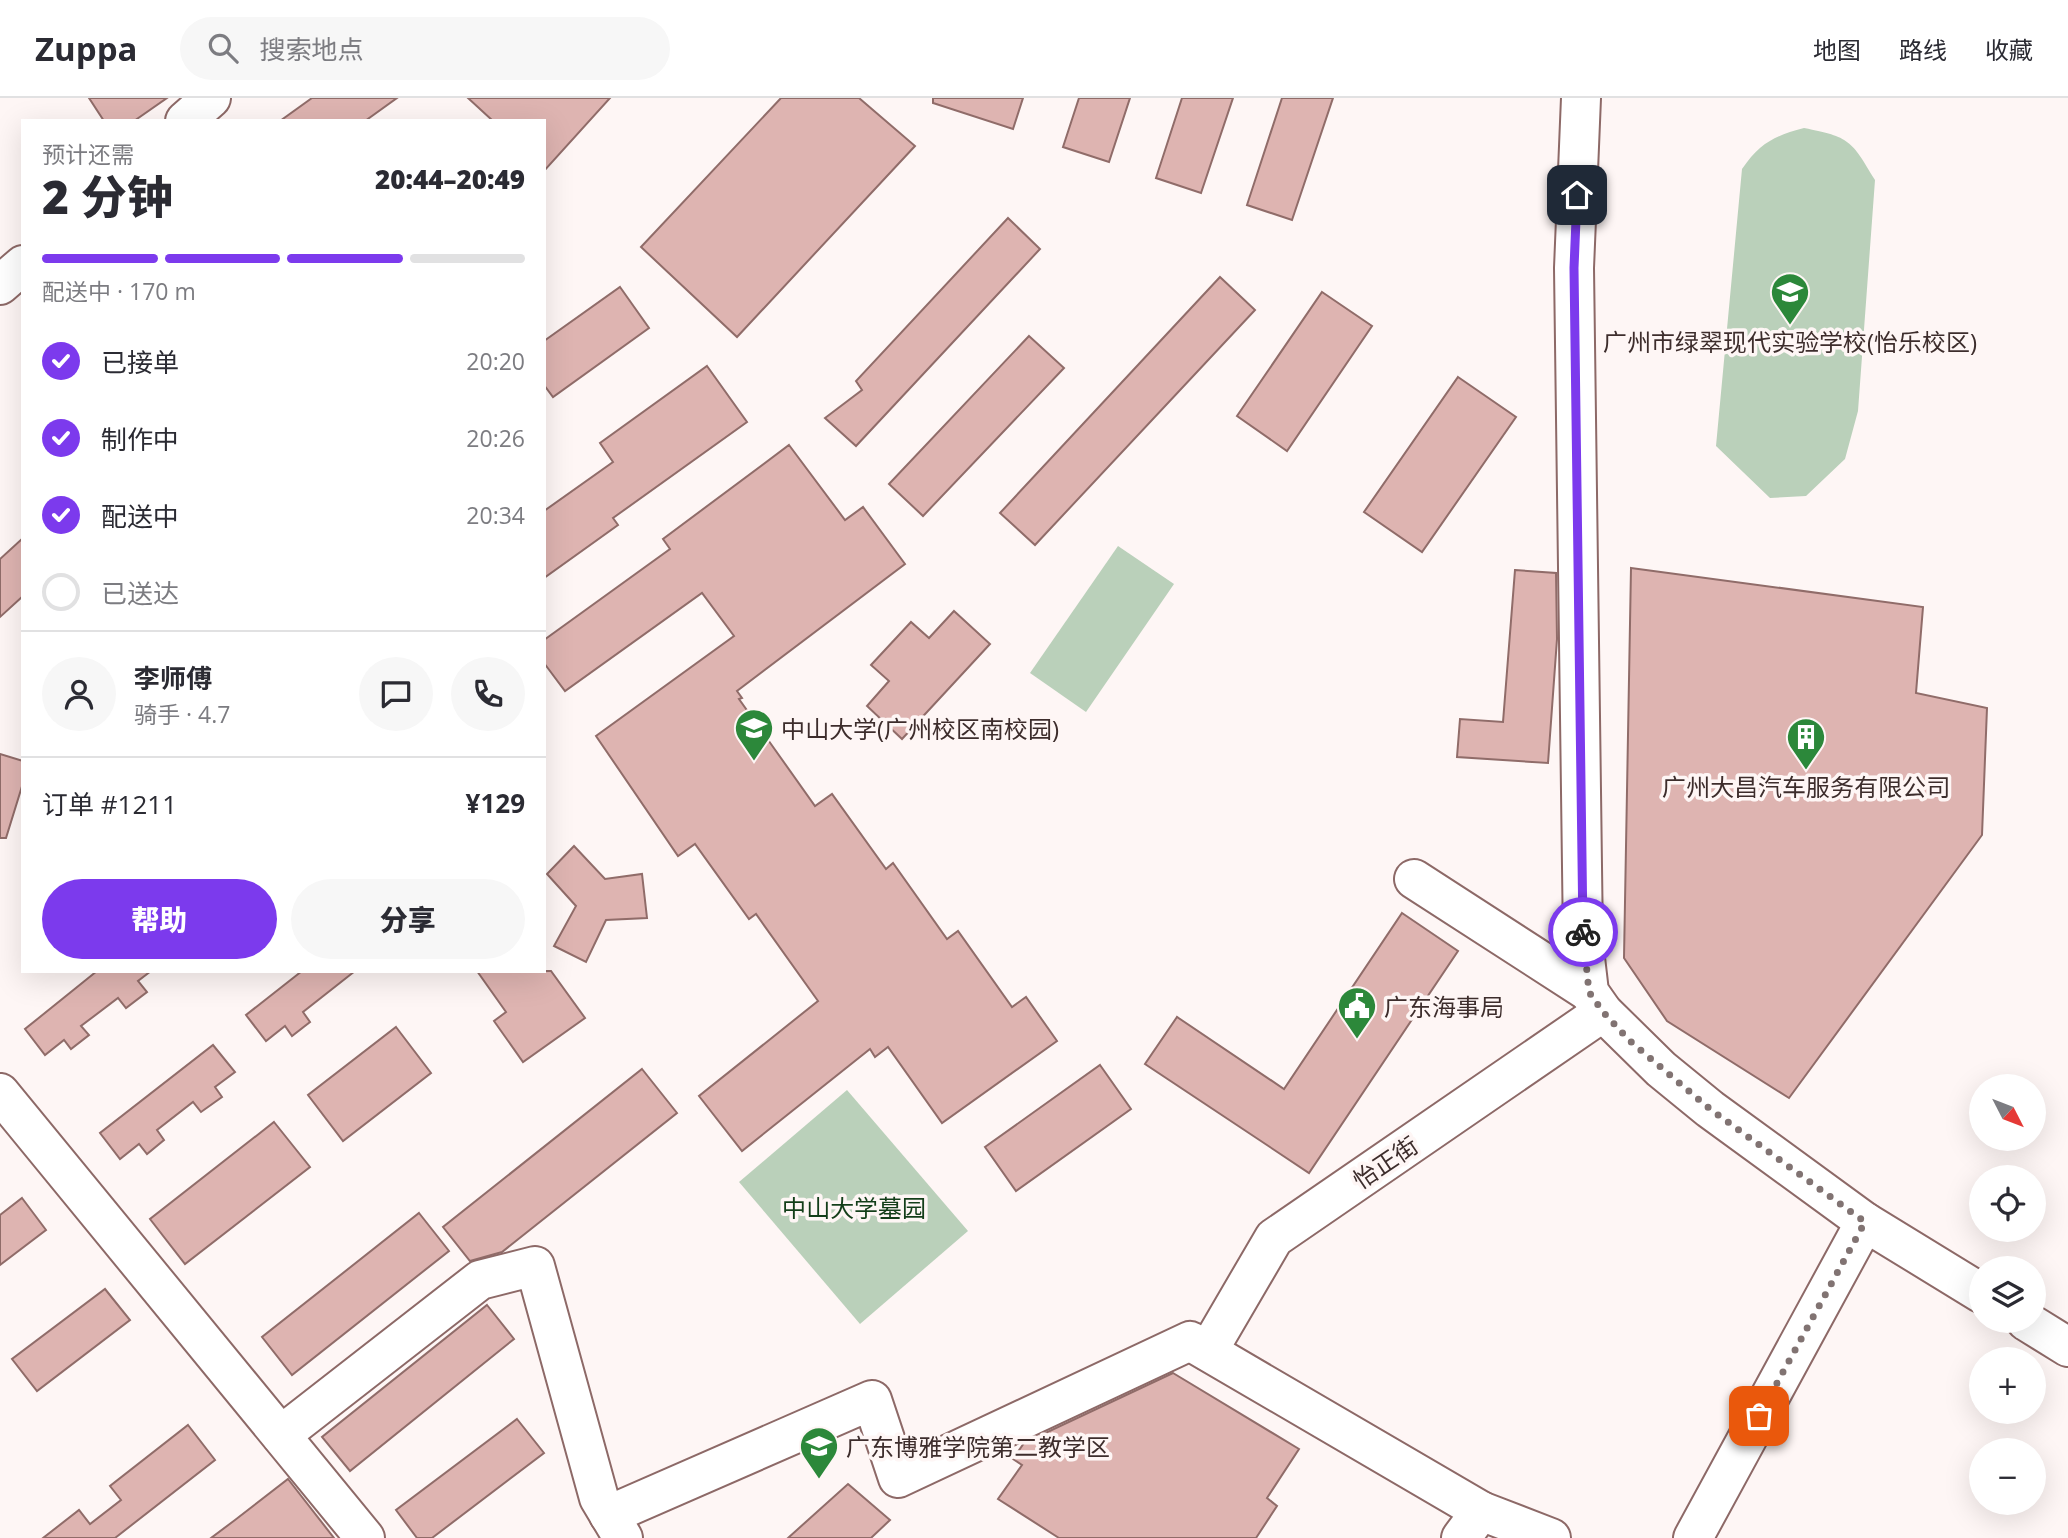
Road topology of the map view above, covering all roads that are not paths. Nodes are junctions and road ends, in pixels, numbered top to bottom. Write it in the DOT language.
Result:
graph roads {
  1 [pos="211,98"];
  2 [pos="1581,98"];
  3 [pos="187,119"];
  4 [pos="21,267"];
  5 [pos="0,285"];
  6 [pos="1414,879"];
  7 [pos="1596,1002"];
  8 [pos="0,1093"];
  9 [pos="1865,1222"];
  10 [pos="1969,1286"];
  11 [pos="2045,1333"];
  12 [pos="2068,1347"];
  13 [pos="1208,1351"];
  14 [pos="281,1435"];
  15 [pos="1471,1525"];
  16 [pos="616,1527"];
  17 [pos="365,1538"];
  18 [pos="1551,1538"];
  19 [pos="1693,1538"];
  1 -- 3 [label="street"];
  2 -- 7 [label="street"];
  4 -- 5 [label="street"];
  6 -- 7 [label="street"];
  7 -- 9 [label="street"];
  7 -- 13 [label="street, 怡正街"];
  8 -- 14 [label="street"];
  9 -- 10 [label="street"];
  9 -- 19 [label="street"];
  11 -- 12 [label="street"];
  13 -- 15 [label="street"];
  13 -- 16 [label="street"];
  14 -- 16 [label="street"];
  14 -- 17 [label="street"];
  15 -- 18 [label="street"];
}
